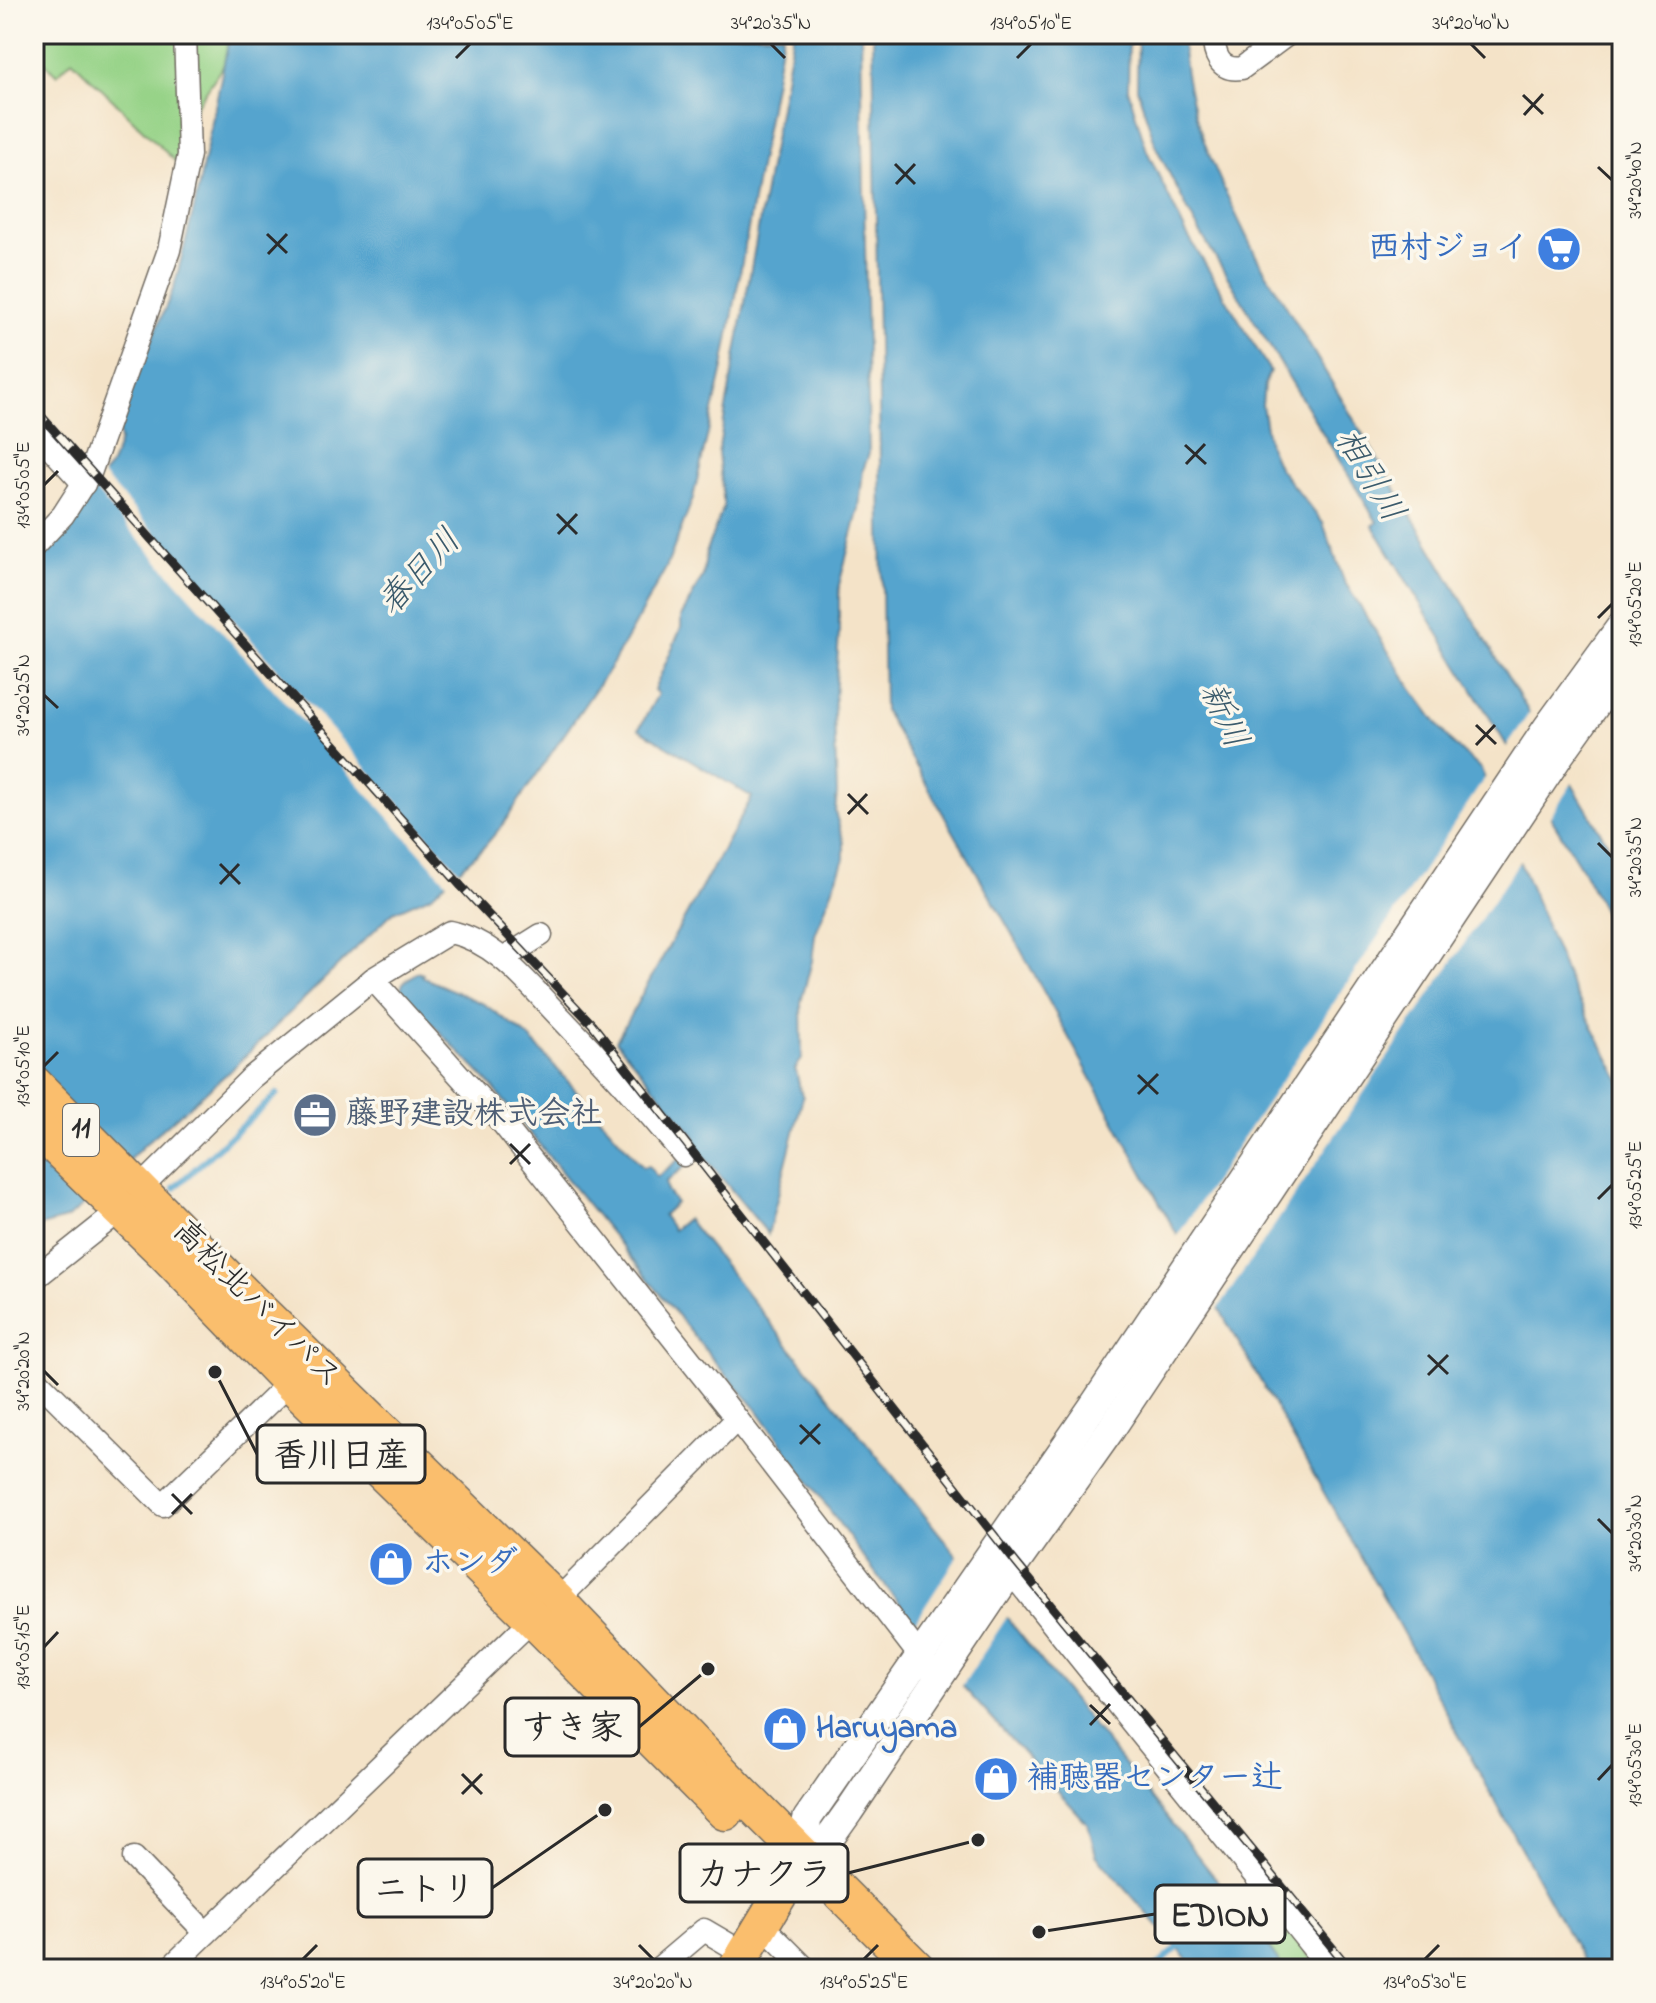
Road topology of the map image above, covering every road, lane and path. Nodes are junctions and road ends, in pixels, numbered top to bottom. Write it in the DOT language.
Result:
graph roads {
  1 [pos="185,34"];
  2 [pos="1214,34"];
  3 [pos="1288,34"];
  4 [pos="34,429"];
  5 [pos="84,484"];
  6 [pos="34,546"];
  7 [pos="1622,625"];
  8 [pos="1622,668"];
  9 [pos="541,935"];
  10 [pos="503,959"];
  11 [pos="373,979"];
  12 [pos="34,1084"];
  13 [pos="34,1125"];
  14 [pos="684,1155"];
  15 [pos="123,1193"];
  16 [pos="34,1279"];
  17 [pos="250,1321"];
  18 [pos="34,1377"];
  19 [pos="290,1382"];
  20 [pos="737,1419"];
  21 [pos="995,1571"];
  22 [pos="545,1610"];
  23 [pos="932,1663"];
  24 [pos="134,1858"];
  25 [pos="798,1866"];
  26 [pos="762,1925"];
  27 [pos="206,1933"];
  28 [pos="740,1961"];
  29 [pos="169,1969"];
  30 [pos="658,1969"];
  31 [pos="806,1969"];
  32 [pos="882,1969"];
  33 [pos="917,1969"];
  34 [pos="1330,1969"];
  1 -- 5 [label="street"];
  2 -- 3 [label="street"];
  4 -- 5 [label="street"];
  5 -- 6 [label="street"];
  7 -- 21 [label="street"];
  8 -- 21 [label="street"];
  9 -- 10 [label="street"];
  10 -- 11 [label="street"];
  10 -- 14 [label="street"];
  11 -- 15 [label="street"];
  11 -- 20 [label="street"];
  12 -- 15 [label="highway, 高松北バイパス / 11"];
  13 -- 15 [label="highway, 高松北バイパス / 11"];
  15 -- 16 [label="street"];
  15 -- 17 [label="highway, 高松北バイパス / 11"];
  17 -- 19 [label="highway, 高松北バイパス / 11"];
  17 -- 22 [label="highway, 高松北バイパス / 11"];
  18 -- 19 [label="street"];
  19 -- 22 [label="highway, 高松北バイパス / 11"];
  20 -- 22 [label="street"];
  20 -- 23 [label="street"];
  21 -- 23 [label="street"];
  21 -- 34 [label="street"];
  22 -- 25 [label="highway, 高松北バイパス / 11"];
  22 -- 27 [label="street"];
  23 -- 25 [label="street"];
  24 -- 27 [label="street"];
  25 -- 26 [label="main road"];
  25 -- 32 [label="highway, 高松北バイパス / 11"];
  25 -- 33 [label="highway, 高松北バイパス / 11"];
  26 -- 28 [label="main road"];
  26 -- 31 [label="street"];
  27 -- 29 [label="street"];
  28 -- 30 [label="street"];
}
